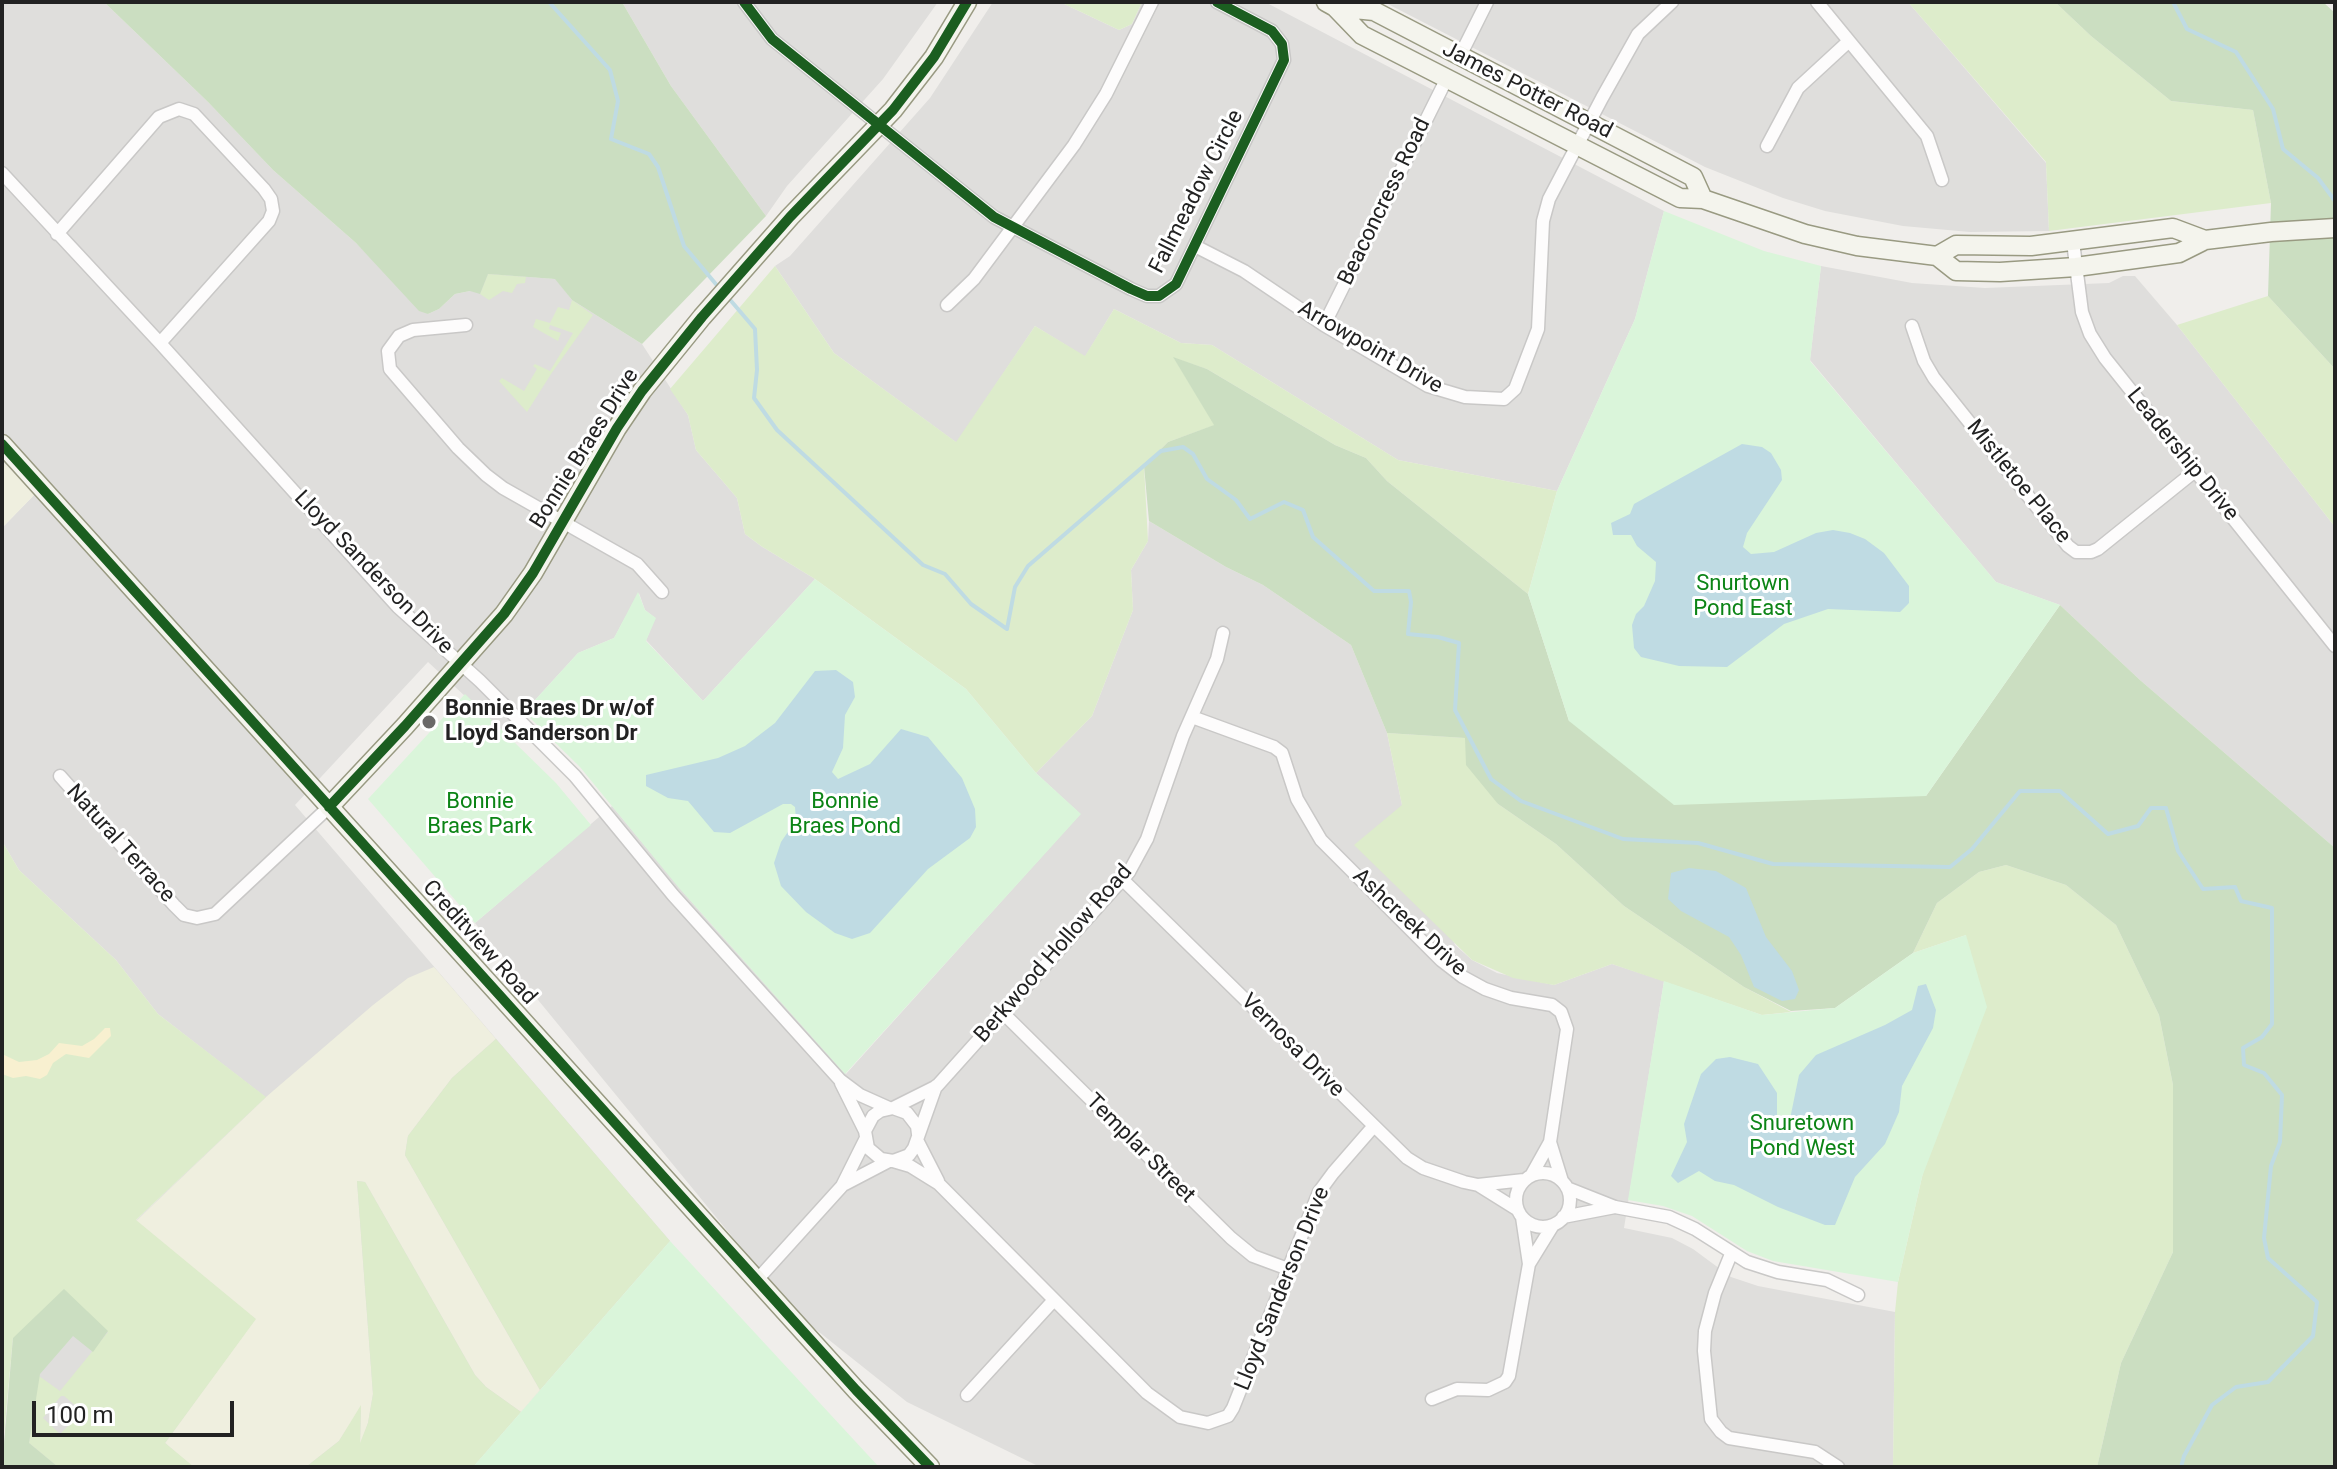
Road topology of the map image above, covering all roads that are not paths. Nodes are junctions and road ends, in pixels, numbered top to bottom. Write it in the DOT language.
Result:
graph roads {
  1 [pos="967,2"];
  2 [pos="1152,2"];
  3 [pos="1217,2"];
  4 [pos="1487,2"];
  5 [pos="1672,2"];
  6 [pos="1817,2"];
  7 [pos="1330,4"];
  8 [pos="750,5"];
  9 [pos="1849,41"];
  10 [pos="1460,56"];
  11 [pos="1447,78"];
  12 [pos="1589,123"];
  13 [pos="878,125"];
  14 [pos="1577,146"];
  15 [pos="1767,146"];
  16 [pos="2,173"];
  17 [pos="1942,180"];
  18 [pos="1703,199"];
  19 [pos="1013,227"];
  20 [pos="2335,228"];
  21 [pos="57,234"];
  22 [pos="2205,240"];
  23 [pos="2073,242"];
  24 [pos="1195,246"];
  25 [pos="1937,256"];
  26 [pos="2076,267"];
  27 [pos="947,305"];
  28 [pos="466,325"];
  29 [pos="1324,325"];
  30 [pos="1912,326"];
  31 [pos="160,343"];
  32 [pos="2,444"];
  33 [pos="2195,471"];
  34 [pos="563,522"];
  35 [pos="662,592"];
  36 [pos="1223,633"];
  37 [pos="2335,646"];
  38 [pos="461,665"];
  39 [pos="1192,717"];
  40 [pos="60,776"];
  41 [pos="329,807"];
  42 [pos="1123,880"];
  43 [pos="1003,1013"];
  44 [pos="840,1080"];
  45 [pos="937,1086"];
  46 [pos="891,1108"];
  47 [pos="1373,1127"];
  48 [pos="865,1136"];
  49 [pos="918,1137"];
  50 [pos="1550,1142"];
  51 [pos="891,1161"];
  52 [pos="1528,1178"];
  53 [pos="939,1184"];
  54 [pos="1565,1184"];
  55 [pos="1478,1185"];
  56 [pos="842,1186"];
  57 [pos="1615,1207"];
  58 [pos="1520,1213"];
  59 [pos="1558,1221"];
  60 [pos="1731,1254"];
  61 [pos="1529,1264"];
  62 [pos="1288,1269"];
  63 [pos="757,1280"];
  64 [pos="1858,1295"];
  65 [pos="1053,1301"];
  66 [pos="967,1395"];
  67 [pos="1432,1399"];
  68 [pos="930,1467"];
  69 [pos="1838,1467"];
  1 -- 13 [label="street, Bonnie Braes Drive"];
  2 -- 19 [label="street"];
  3 -- 24 [label="street, Fallmeadow Circle"];
  4 -- 10 [label="street"];
  5 -- 12 [label="street, Arrowpoint Drive"];
  6 -- 9 [label="street"];
  7 -- 10 [label="street, James Potter Road"];
  7 -- 11 [label="street, James Potter Road"];
  8 -- 13 [label="street, Fallmeadow Circle"];
  9 -- 15 [label="street"];
  9 -- 17 [label="street"];
  10 -- 12 [label="street, James Potter Road"];
  11 -- 14 [label="street, James Potter Road"];
  11 -- 29 [label="street, Beaconcress Road"];
  12 -- 14 [label="street, Arrowpoint Drive"];
  12 -- 18 [label="street, James Potter Road"];
  13 -- 19 [label="street, Fallmeadow Circle"];
  13 -- 34 [label="street, Bonnie Braes Drive"];
  14 -- 18 [label="street, James Potter Road"];
  14 -- 29 [label="street, Arrowpoint Drive"];
  16 -- 21 [label="street, Lloyd Sanderson Drive"];
  18 -- 25 [label="street, James Potter Road"];
  19 -- 24 [label="street, Fallmeadow Circle"];
  19 -- 27 [label="street"];
  20 -- 22 [label="street, James Potter Road"];
  21 -- 31 [label="street, Lloyd Sanderson Drive"];
  21 -- 31 [label="street"];
  22 -- 23 [label="street, James Potter Road"];
  22 -- 26 [label="street, James Potter Road"];
  23 -- 25 [label="street, James Potter Road"];
  23 -- 26 [label="street, Leadership Drive"];
  24 -- 29 [label="street, Arrowpoint Drive"];
  25 -- 26 [label="street, James Potter Road"];
  26 -- 33 [label="street, Leadership Drive"];
  28 -- 34 [label="street"];
  30 -- 33 [label="street, Mistletoe Place"];
  31 -- 38 [label="street, Lloyd Sanderson Drive"];
  32 -- 41 [label="street, Creditview Road"];
  33 -- 37 [label="street, Leadership Drive"];
  34 -- 35 [label="street"];
  34 -- 38 [label="street, Bonnie Braes Drive"];
  36 -- 39 [label="street, Berkwood Hollow Road"];
  38 -- 41 [label="street, Bonnie Braes Drive"];
  38 -- 44 [label="street, Lloyd Sanderson Drive"];
  39 -- 42 [label="street, Berkwood Hollow Road"];
  39 -- 50 [label="street, Ashcreek Drive"];
  40 -- 41 [label="street, Natural Terrace"];
  41 -- 63 [label="street, Creditview Road"];
  42 -- 43 [label="street, Berkwood Hollow Road"];
  42 -- 47 [label="street, Vernosa Drive"];
  43 -- 45 [label="street, Berkwood Hollow Road"];
  43 -- 62 [label="street, Templar Street"];
  44 -- 46 [label="street, Lloyd Sanderson Drive"];
  44 -- 48 [label="street, Lloyd Sanderson Drive"];
  45 -- 46 [label="street, Berkwood Hollow Road"];
  45 -- 49 [label="street, Berkwood Hollow Road"];
  46 -- 48 [label="street"];
  46 -- 49 [label="street"];
  47 -- 55 [label="street, Vernosa Drive"];
  47 -- 62 [label="street, Lloyd Sanderson Drive"];
  48 -- 51 [label="street"];
  48 -- 56 [label="street"];
  49 -- 51 [label="street"];
  49 -- 53 [label="street, Lloyd Sanderson Drive"];
  50 -- 52 [label="street, Ashcreek Drive"];
  50 -- 54 [label="street, Ashcreek Drive"];
  51 -- 53 [label="street, Lloyd Sanderson Drive"];
  51 -- 56 [label="street"];
  52 -- 54 [label="street"];
  52 -- 55 [label="street, Vernosa Drive"];
  52 -- 58 [label="street"];
  53 -- 65 [label="street, Lloyd Sanderson Drive"];
  54 -- 57 [label="street"];
  54 -- 59 [label="street"];
  55 -- 58 [label="street, Vernosa Drive"];
  56 -- 63 [label="street"];
  57 -- 59 [label="street"];
  57 -- 60 [label="street"];
  58 -- 59 [label="street"];
  58 -- 61 [label="street"];
  59 -- 61 [label="street"];
  60 -- 64 [label="street"];
  60 -- 69 [label="street"];
  61 -- 67 [label="street"];
  62 -- 65 [label="street, Lloyd Sanderson Drive"];
  63 -- 68 [label="street, Creditview Road"];
  65 -- 66 [label="street"];
}
